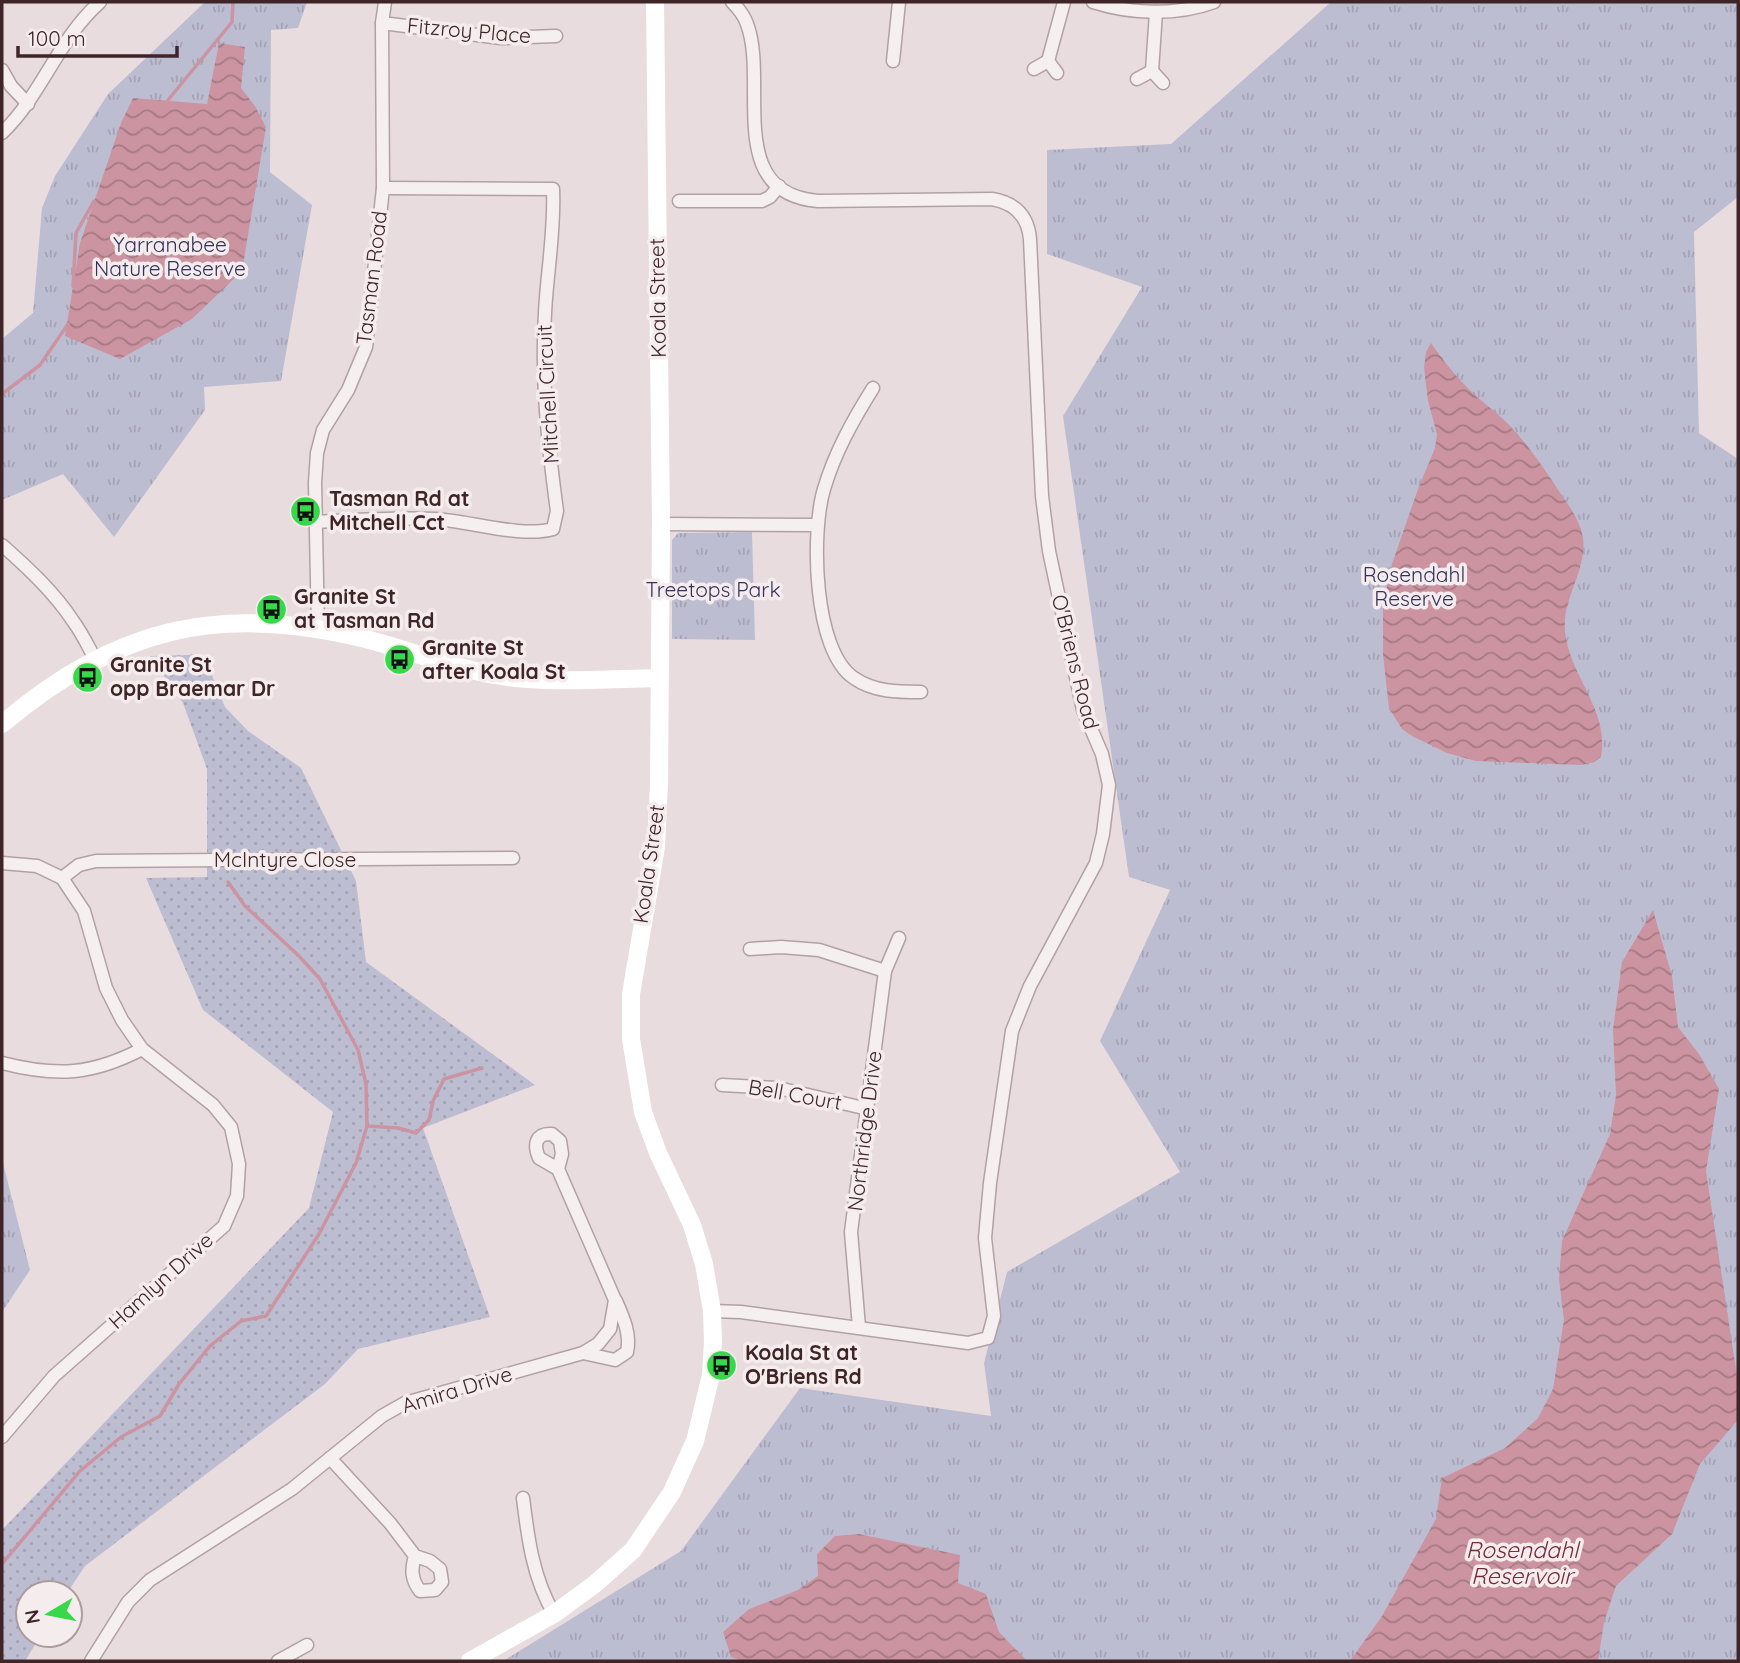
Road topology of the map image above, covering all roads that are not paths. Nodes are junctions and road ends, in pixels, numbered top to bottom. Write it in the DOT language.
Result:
graph roads {
  1 [pos="100,2"];
  2 [pos="385,2"];
  3 [pos="655,2"];
  4 [pos="732,2"];
  5 [pos="899,2"];
  6 [pos="1064,2"];
  7 [pos="1093,2"];
  8 [pos="1214,2"];
  9 [pos="1136,6"];
  10 [pos="1156,12"];
  11 [pos="382,23"];
  12 [pos="556,36"];
  13 [pos="893,61"];
  14 [pos="1048,61"];
  15 [pos="1034,69"];
  16 [pos="2,70"];
  17 [pos="1152,71"];
  18 [pos="1057,73"];
  19 [pos="1137,79"];
  20 [pos="1163,83"];
  21 [pos="28,104"];
  22 [pos="2,133"];
  23 [pos="779,186"];
  24 [pos="383,188"];
  25 [pos="679,201"];
  26 [pos="873,388"];
  27 [pos="316,522"];
  28 [pos="661,524"];
  29 [pos="816,525"];
  30 [pos="2,545"];
  31 [pos="318,628"];
  32 [pos="95,659"];
  33 [pos="658,678"];
  34 [pos="921,692"];
  35 [pos="2,724"];
  36 [pos="513,859"];
  37 [pos="2,863"];
  38 [pos="62,878"];
  39 [pos="899,938"];
  40 [pos="751,949"];
  41 [pos="886,971"];
  42 [pos="142,1049"];
  43 [pos="2,1063"];
  44 [pos="722,1085"];
  45 [pos="868,1109"];
  46 [pos="558,1170"];
  47 [pos="615,1300"];
  48 [pos="712,1311"];
  49 [pos="859,1327"];
  50 [pos="608,1332"];
  51 [pos="628,1337"];
  52 [pos="583,1353"];
  53 [pos="2,1437"];
  54 [pos="330,1458"];
  55 [pos="523,1498"];
  56 [pos="415,1556"];
  57 [pos="554,1614"];
  58 [pos="307,1645"];
  59 [pos="91,1661"];
  60 [pos="278,1661"];
  61 [pos="470,1661"];
  1 -- 21 [label="street"];
  2 -- 11 [label="street, Tasman Road"];
  3 -- 28 [label="street, Koala Street"];
  4 -- 23 [label="street"];
  5 -- 13 [label="street"];
  6 -- 14 [label="street"];
  7 -- 9 [label="street"];
  8 -- 10 [label="street"];
  9 -- 10 [label="street"];
  10 -- 17 [label="street"];
  11 -- 12 [label="street, Fitzroy Place"];
  11 -- 24 [label="street, Tasman Road"];
  14 -- 15 [label="street"];
  14 -- 18 [label="street"];
  16 -- 21 [label="street"];
  17 -- 19 [label="street"];
  17 -- 20 [label="street"];
  21 -- 22 [label="street"];
  23 -- 25 [label="street"];
  23 -- 49 [label="street, O'Briens Road"];
  24 -- 27 [label="street, Tasman Road"];
  24 -- 27 [label="street, Mitchell Circuit"];
  26 -- 29 [label="street"];
  27 -- 31 [label="street, Tasman Road"];
  28 -- 29 [label="street"];
  28 -- 33 [label="street, Koala Street"];
  29 -- 34 [label="street"];
  30 -- 32 [label="street"];
  31 -- 32 [label="street"];
  31 -- 33 [label="street"];
  32 -- 35 [label="street"];
  33 -- 48 [label="street, Koala Street"];
  36 -- 38 [label="street, McIntyre Close"];
  37 -- 38 [label="street"];
  38 -- 42 [label="street, Hamlyn Drive"];
  39 -- 41 [label="street, Northridge Drive"];
  40 -- 41 [label="street"];
  41 -- 45 [label="street, Northridge Drive"];
  42 -- 43 [label="street"];
  42 -- 53 [label="street, Hamlyn Drive"];
  44 -- 45 [label="street, Bell Court"];
  45 -- 49 [label="street, Northridge Drive"];
  46 -- 47 [label="street"];
  47 -- 50 [label="street"];
  47 -- 51 [label="street"];
  48 -- 49 [label="street, O'Briens Road"];
  48 -- 57 [label="street, Koala Street"];
  50 -- 51 [label="street"];
  50 -- 52 [label="street, Amira Drive"];
  51 -- 52 [label="street"];
  52 -- 54 [label="street, Amira Drive"];
  54 -- 56 [label="street"];
  54 -- 59 [label="street, Amira Drive"];
  55 -- 57 [label="street"];
  57 -- 61 [label="street, Koala Street"];
  58 -- 60 [label="street"];
}
